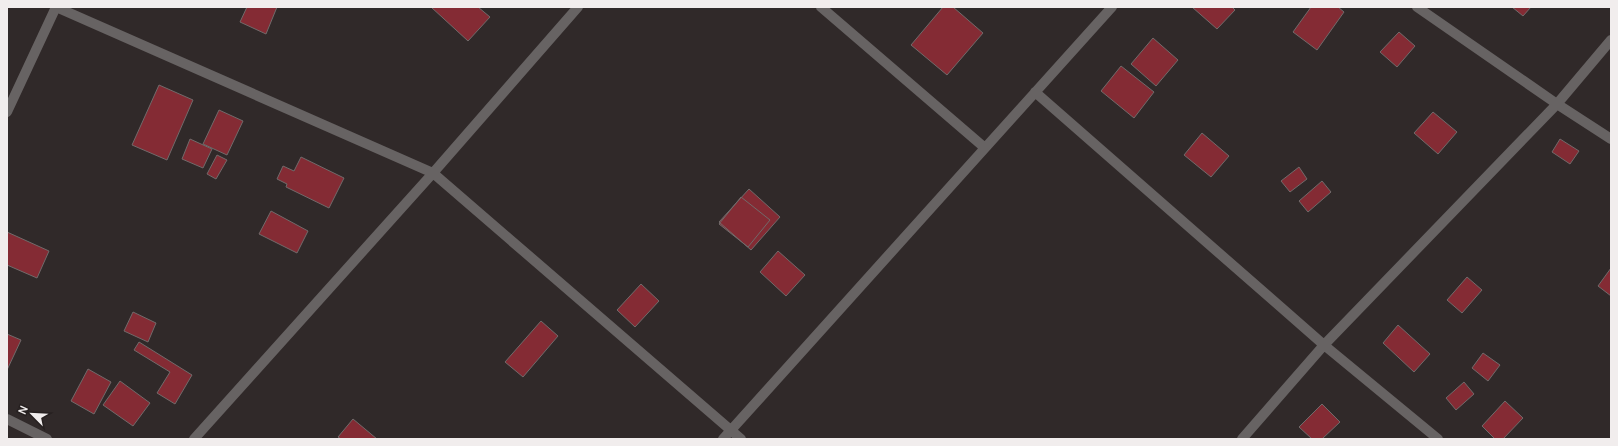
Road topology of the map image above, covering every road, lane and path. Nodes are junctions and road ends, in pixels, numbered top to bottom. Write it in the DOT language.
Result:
graph roads {
  1 [pos="56,7"];
  2 [pos="578,7"];
  3 [pos="821,7"];
  4 [pos="1112,7"];
  5 [pos="1417,7"];
  6 [pos="1611,40"];
  7 [pos="1035,92"];
  8 [pos="1557,104"];
  9 [pos="7,112"];
  10 [pos="1611,139"];
  11 [pos="985,148"];
  12 [pos="432,173"];
  13 [pos="1324,345"];
  14 [pos="7,420"];
  15 [pos="731,430"];
  16 [pos="46,439"];
  17 [pos="194,439"];
  18 [pos="723,439"];
  19 [pos="741,439"];
  20 [pos="1242,439"];
  21 [pos="1438,439"];
  1 -- 9 [label="street"];
  1 -- 12 [label="street"];
  2 -- 12 [label="street"];
  3 -- 11 [label="street"];
  4 -- 7 [label="street"];
  5 -- 8 [label="street"];
  6 -- 8 [label="street"];
  7 -- 11 [label="street"];
  7 -- 13 [label="street"];
  8 -- 10 [label="street"];
  8 -- 13 [label="street"];
  11 -- 15 [label="street"];
  12 -- 15 [label="street"];
  12 -- 17 [label="street"];
  13 -- 20 [label="street"];
  13 -- 21 [label="street"];
  14 -- 16 [label="street"];
  15 -- 18 [label="street"];
  15 -- 19 [label="street"];
}
